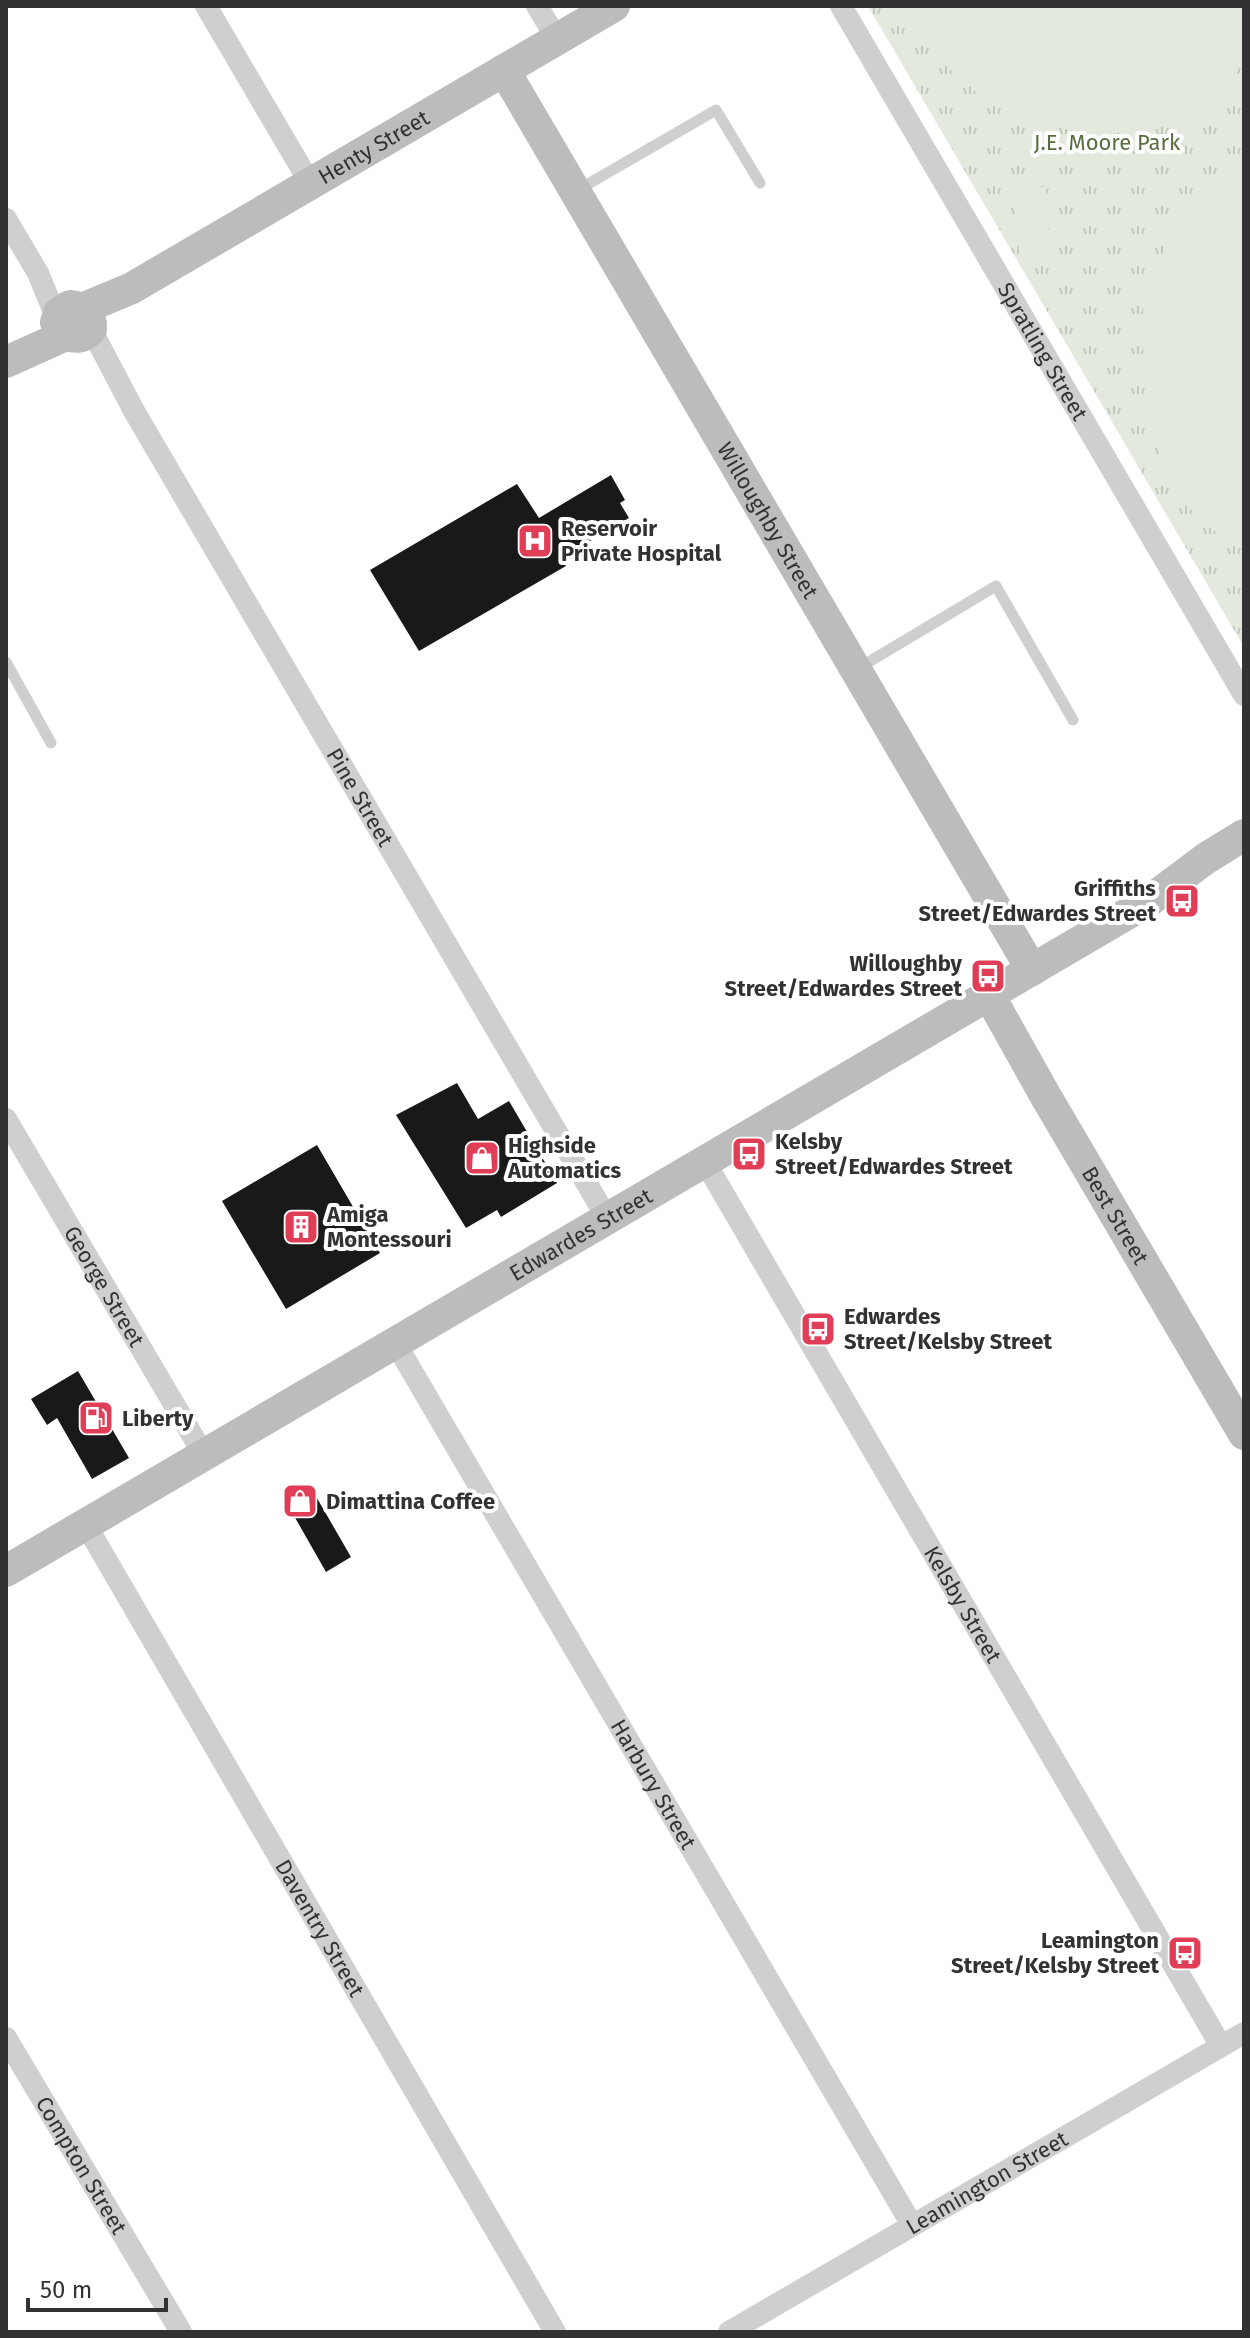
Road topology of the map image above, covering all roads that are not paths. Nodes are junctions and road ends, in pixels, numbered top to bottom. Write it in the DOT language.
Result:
graph roads {
  1 [pos="206,6"];
  2 [pos="537,6"];
  3 [pos="614,6"];
  4 [pos="841,6"];
  5 [pos="557,39"];
  6 [pos="504,70"];
  7 [pos="310,183"];
  8 [pos="760,183"];
  9 [pos="575,191"];
  10 [pos="6,219"];
  11 [pos="74,323"];
  12 [pos="7,362"];
  13 [pos="6,662"];
  14 [pos="856,669"];
  15 [pos="1244,695"];
  16 [pos="1073,720"];
  17 [pos="51,743"];
  18 [pos="1244,835"];
  19 [pos="1244,852"];
  20 [pos="1156,896"];
  21 [pos="1032,970"];
  22 [pos="989,995"];
  23 [pos="6,1119"];
  24 [pos="705,1162"];
  25 [pos="607,1218"];
  26 [pos="396,1344"];
  27 [pos="1244,1434"];
  28 [pos="204,1455"];
  29 [pos="86,1525"];
  30 [pos="6,1571"];
  31 [pos="1244,2033"];
  32 [pos="6,2038"];
  33 [pos="1221,2046"];
  34 [pos="912,2225"];
  35 [pos="181,2332"];
  36 [pos="555,2332"];
  37 [pos="729,2332"];
  1 -- 7 [label="street"];
  2 -- 5 [label="street"];
  3 -- 5 [label="street, Henty Street"];
  4 -- 15 [label="street, Spratling Street"];
  5 -- 6 [label="street, Henty Street"];
  6 -- 7 [label="street, Henty Street"];
  6 -- 9 [label="street, Willoughby Street"];
  7 -- 11 [label="street, Henty Street"];
  8 -- 9 [label="lane"];
  9 -- 14 [label="street, Willoughby Street"];
  10 -- 11 [label="street, Pine Street"];
  11 -- 12 [label="street, Henty Street"];
  11 -- 25 [label="street, Pine Street"];
  13 -- 17 [label="lane"];
  14 -- 16 [label="lane"];
  14 -- 21 [label="street, Willoughby Street"];
  18 -- 20 [label="street, Edwardes Street"];
  19 -- 20 [label="street, Edwardes Street"];
  20 -- 21 [label="street, Edwardes Street"];
  21 -- 22 [label="street, Edwardes Street"];
  22 -- 24 [label="street, Edwardes Street"];
  22 -- 27 [label="street, Best Street"];
  23 -- 28 [label="street, George Street"];
  24 -- 25 [label="street, Edwardes Street"];
  24 -- 33 [label="street, Kelsby Street"];
  25 -- 26 [label="street, Edwardes Street"];
  26 -- 28 [label="street, Edwardes Street"];
  26 -- 34 [label="street, Harbury Street"];
  28 -- 29 [label="street, Edwardes Street"];
  29 -- 30 [label="street, Edwardes Street"];
  29 -- 36 [label="street, Daventry Street"];
  31 -- 33 [label="street, Leamington Street"];
  32 -- 35 [label="street, Compton Street"];
  33 -- 34 [label="street, Leamington Street"];
  34 -- 37 [label="street, Leamington Street"];
}
